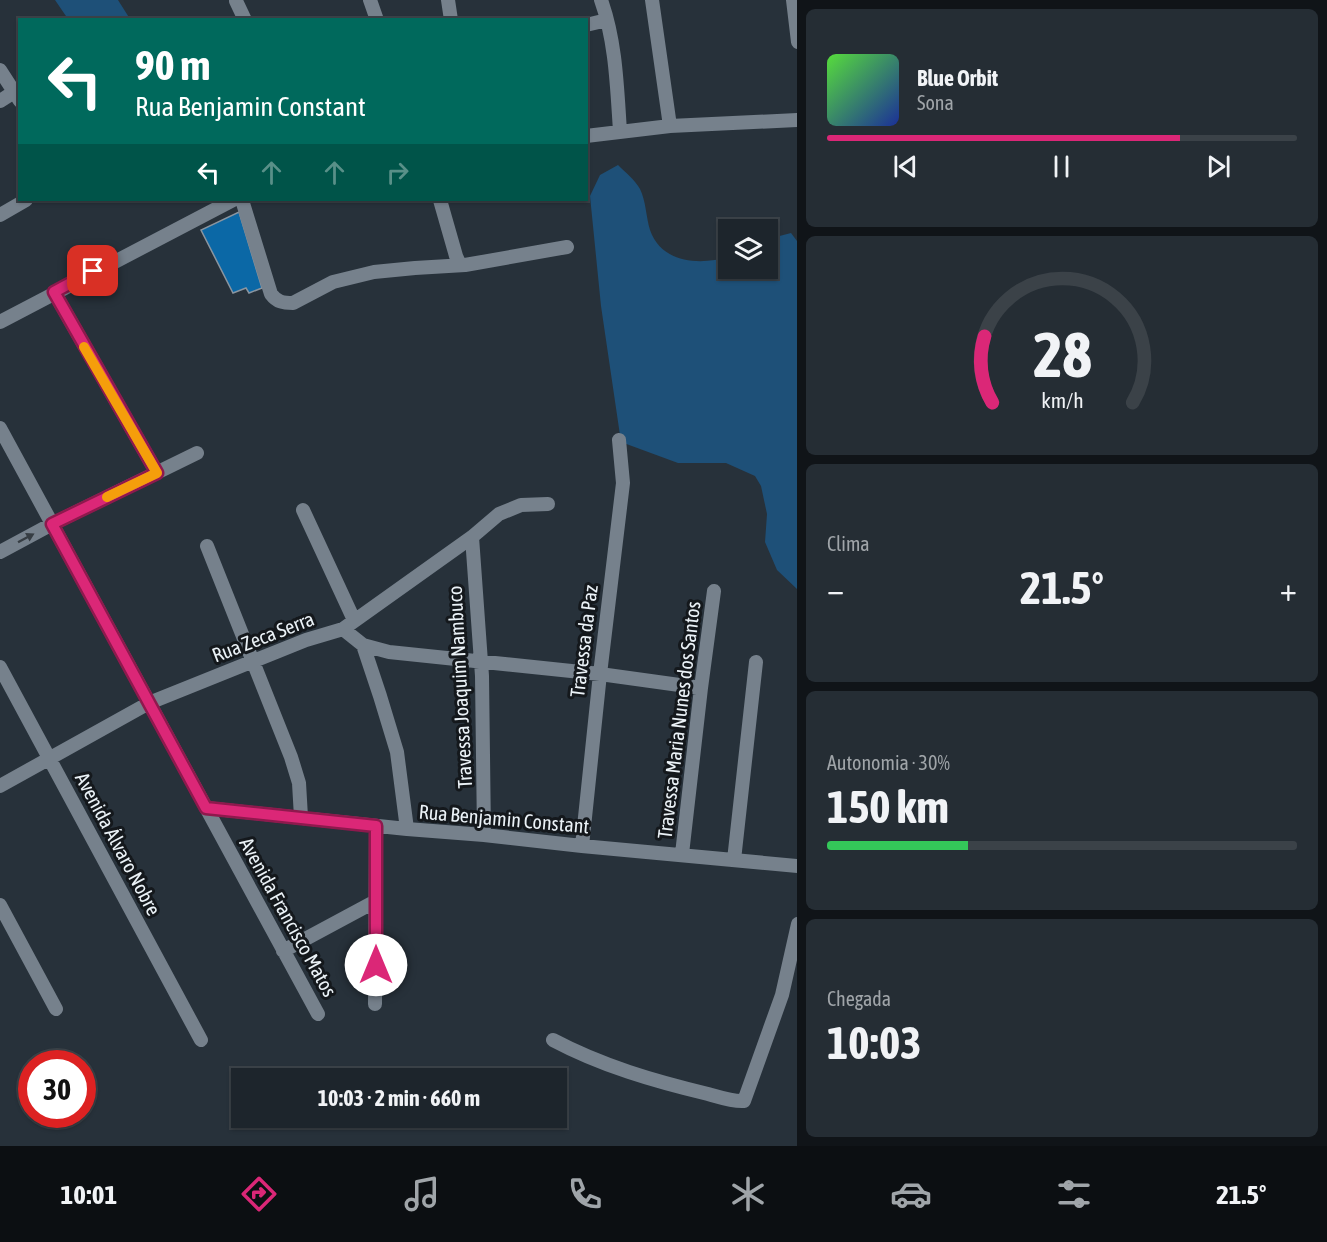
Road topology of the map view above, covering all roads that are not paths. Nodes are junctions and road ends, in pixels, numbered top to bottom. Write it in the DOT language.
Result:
graph roads {
  1 [pos="370,0"];
  2 [pos="448,0"];
  3 [pos="601,0"];
  4 [pos="652,0"];
  5 [pos="793,0"];
  6 [pos="236,1"];
  7 [pos="243,18"];
  8 [pos="376,18"];
  9 [pos="451,18"];
  10 [pos="607,20"];
  11 [pos="588,25"];
  12 [pos="797,34"];
  13 [pos="0,70"];
  14 [pos="17,97"];
  15 [pos="0,101"];
  16 [pos="797,120"];
  17 [pos="669,126"];
  18 [pos="620,132"];
  19 [pos="588,136"];
  20 [pos="24,201"];
  21 [pos="242,201"];
  22 [pos="440,201"];
  23 [pos="213,202"];
  24 [pos="0,215"];
  25 [pos="567,247"];
  26 [pos="465,265"];
  27 [pos="54,292"];
  28 [pos="0,322"];
  29 [pos="0,428"];
  30 [pos="619,440"];
  31 [pos="196,453"];
  32 [pos="157,473"];
  33 [pos="548,504"];
  34 [pos="303,510"];
  35 [pos="52,524"];
  36 [pos="472,537"];
  37 [pos="207,546"];
  38 [pos="0,552"];
  39 [pos="714,591"];
  40 [pos="354,620"];
  41 [pos="343,629"];
  42 [pos="363,645"];
  43 [pos="252,661"];
  44 [pos="756,662"];
  45 [pos="480,663"];
  46 [pos="0,667"];
  47 [pos="600,674"];
  48 [pos="701,688"];
  49 [pos="149,703"];
  50 [pos="50,759"];
  51 [pos="0,786"];
  52 [pos="206,808"];
  53 [pos="301,817"];
  54 [pos="376,826"];
  55 [pos="407,830"];
  56 [pos="484,835"];
  57 [pos="582,846"];
  58 [pos="682,854"];
  59 [pos="734,860"];
  60 [pos="797,866"];
  61 [pos="376,901"];
  62 [pos="0,905"];
  63 [pos="797,928"];
  64 [pos="284,951"];
  65 [pos="375,1004"];
  66 [pos="56,1009"];
  67 [pos="318,1014"];
  68 [pos="201,1040"];
  69 [pos="553,1040"];
  1 -- 8 [label="street"];
  2 -- 9 [label="street"];
  3 -- 10 [label="street"];
  4 -- 17 [label="street"];
  5 -- 12 [label="street"];
  6 -- 7 [label="street"];
  10 -- 11 [label="street"];
  10 -- 18 [label="street"];
  13 -- 14 [label="street"];
  14 -- 15 [label="street"];
  16 -- 17 [label="street"];
  17 -- 18 [label="street"];
  18 -- 19 [label="street"];
  20 -- 24 [label="street"];
  21 -- 26 [label="street"];
  22 -- 26 [label="street"];
  23 -- 27 [label="street"];
  25 -- 26 [label="street"];
  27 -- 28 [label="street"];
  27 -- 32 [label="street"];
  29 -- 35 [label="street, Avenida Francisco Matos"];
  30 -- 47 [label="street, Travessa da Paz"];
  31 -- 32 [label="street"];
  32 -- 35 [label="street"];
  33 -- 36 [label="street"];
  34 -- 40 [label="street"];
  38 -- 35 [label="street, one-way"];
  35 -- 49 [label="street, Avenida Francisco Matos"];
  36 -- 40 [label="street"];
  36 -- 45 [label="street, Travessa Joaquim Nambuco"];
  37 -- 43 [label="street"];
  39 -- 48 [label="street, Travessa Maria Nunes dos Santos"];
  40 -- 41 [label="street"];
  41 -- 42 [label="street, Rua Zeca Serra"];
  41 -- 43 [label="street, Rua Zeca Serra"];
  42 -- 45 [label="street, Rua Zeca Serra"];
  42 -- 55 [label="street"];
  43 -- 49 [label="street, Rua Zeca Serra"];
  43 -- 53 [label="street"];
  44 -- 59 [label="street"];
  45 -- 47 [label="street, Rua Zeca Serra"];
  45 -- 56 [label="street, Travessa Joaquim Nambuco"];
  46 -- 50 [label="street, Avenida Álvaro Nobre"];
  47 -- 48 [label="street, Rua Zeca Serra"];
  47 -- 57 [label="street, Travessa da Paz"];
  48 -- 58 [label="street, Travessa Maria Nunes dos Santos"];
  49 -- 50 [label="street, Rua Zeca Serra"];
  49 -- 52 [label="street, Avenida Francisco Matos"];
  50 -- 51 [label="street, Rua Zeca Serra"];
  50 -- 68 [label="street, Avenida Álvaro Nobre"];
  52 -- 53 [label="street, Rua Benjamin Constant"];
  52 -- 64 [label="street, Avenida Francisco Matos"];
  53 -- 54 [label="street, Rua Benjamin Constant"];
  54 -- 55 [label="street, Rua Benjamin Constant"];
  54 -- 61 [label="street"];
  55 -- 56 [label="street, Rua Benjamin Constant"];
  56 -- 57 [label="street, Rua Benjamin Constant"];
  57 -- 58 [label="street, Rua Benjamin Constant"];
  58 -- 59 [label="street, Rua Benjamin Constant"];
  59 -- 60 [label="street, Rua Benjamin Constant"];
  61 -- 64 [label="street"];
  61 -- 65 [label="street"];
  62 -- 66 [label="street"];
  63 -- 69 [label="street"];
  64 -- 67 [label="street, Avenida Francisco Matos"];
}
